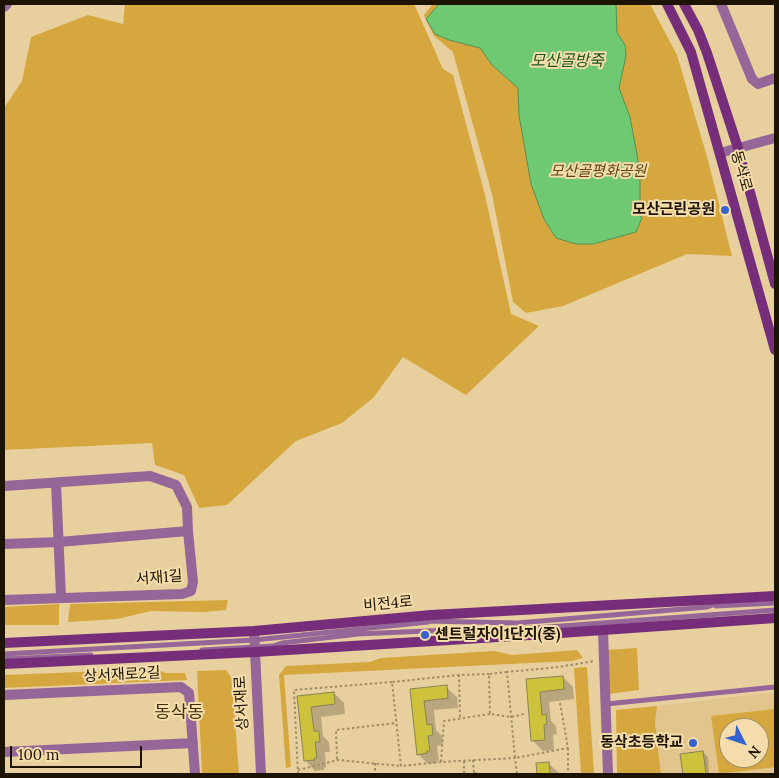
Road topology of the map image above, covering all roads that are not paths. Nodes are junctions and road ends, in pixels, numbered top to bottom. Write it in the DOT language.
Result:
graph roads {
  1 [pos="7,4"];
  2 [pos="667,4"];
  3 [pos="684,4"];
  4 [pos="722,4"];
  5 [pos="4,8"];
  6 [pos="775,78"];
  7 [pos="775,138"];
  8 [pos="738,148"];
  9 [pos="720,153"];
  10 [pos="775,284"];
  11 [pos="775,350"];
  12 [pos="56,483"];
  13 [pos="4,486"];
  14 [pos="188,531"];
  15 [pos="59,542"];
  16 [pos="4,544"];
  17 [pos="775,596"];
  18 [pos="61,597"];
  19 [pos="737,598"];
  20 [pos="4,600"];
  21 [pos="775,603"];
  22 [pos="707,607"];
  23 [pos="775,610"];
  24 [pos="403,618"];
  25 [pos="775,618"];
  26 [pos="428,622"];
  27 [pos="511,630"];
  28 [pos="603,631"];
  29 [pos="546,634"];
  30 [pos="254,642"];
  31 [pos="4,643"];
  32 [pos="4,654"];
  33 [pos="4,659"];
  34 [pos="4,664"];
  35 [pos="775,687"];
  36 [pos="4,695"];
  37 [pos="606,704"];
  38 [pos="193,743"];
  39 [pos="4,752"];
  40 [pos="195,774"];
  41 [pos="261,774"];
  42 [pos="608,774"];
  1 -- 5 [label="street"];
  2 -- 9 [label="main road, 동삭로"];
  3 -- 8 [label="main road, 동삭로"];
  4 -- 6 [label="street"];
  7 -- 8 [label="street"];
  8 -- 9 [label="street"];
  8 -- 10 [label="main road, 동삭로"];
  9 -- 11 [label="main road, 동삭로"];
  12 -- 13 [label="street"];
  12 -- 14 [label="street"];
  12 -- 15 [label="street"];
  14 -- 15 [label="street"];
  14 -- 18 [label="street, 서재1길"];
  15 -- 16 [label="street"];
  15 -- 18 [label="street"];
  17 -- 19 [label="main road, 비전4로"];
  18 -- 20 [label="street, 서재1길"];
  19 -- 22 [label="lane"];
  19 -- 24 [label="main road, 비전4로"];
  21 -- 22 [label="lane"];
  22 -- 26 [label="lane"];
  23 -- 27 [label="lane"];
  24 -- 26 [label="lane"];
  24 -- 30 [label="main road, 비전4로"];
  25 -- 28 [label="main road, 비전4로"];
  26 -- 30 [label="lane"];
  27 -- 29 [label="lane"];
  27 -- 30 [label="lane"];
  28 -- 29 [label="main road, 비전4로"];
  28 -- 37 [label="street"];
  29 -- 30 [label="main road, 비전4로"];
  30 -- 31 [label="main road, 비전4로"];
  30 -- 32 [label="lane"];
  30 -- 33 [label="lane"];
  30 -- 34 [label="main road, 비전4로"];
  30 -- 41 [label="street, 상서재로"];
  35 -- 37 [label="lane"];
  36 -- 38 [label="street, 상서재로2길"];
  37 -- 42 [label="street"];
  38 -- 39 [label="street"];
  38 -- 40 [label="street, 상서재로2길"];
}
